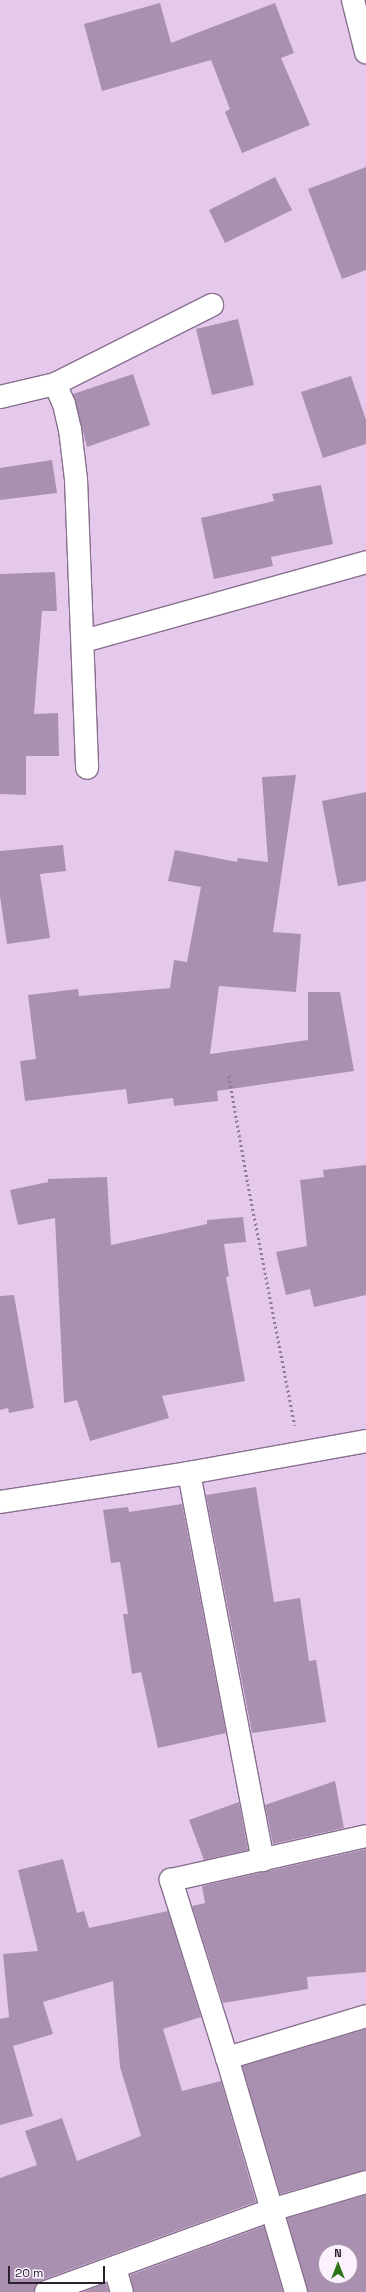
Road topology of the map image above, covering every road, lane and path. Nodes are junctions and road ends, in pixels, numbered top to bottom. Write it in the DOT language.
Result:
graph roads {
  1 [pos="353,0"];
  2 [pos="366,52"];
  3 [pos="212,305"];
  4 [pos="55,384"];
  5 [pos="0,397"];
  6 [pos="366,562"];
  7 [pos="84,642"];
  8 [pos="87,768"];
  9 [pos="230,1076"];
  10 [pos="366,1441"];
  11 [pos="301,1453"];
  12 [pos="189,1473"];
  13 [pos="0,1502"];
  14 [pos="366,1836"];
  15 [pos="263,1860"];
  16 [pos="366,2016"];
  17 [pos="227,2058"];
  18 [pos="366,2182"];
  19 [pos="271,2210"];
  20 [pos="115,2268"];
  21 [pos="46,2292"];
  22 [pos="122,2292"];
  23 [pos="296,2292"];
  1 -- 2 [label="street"];
  3 -- 4 [label="street"];
  4 -- 5 [label="street"];
  4 -- 7 [label="street"];
  6 -- 7 [label="street"];
  7 -- 8 [label="street"];
  9 -- 11 [label="path"];
  10 -- 11 [label="street"];
  11 -- 12 [label="street"];
  12 -- 13 [label="street"];
  12 -- 15 [label="street"];
  14 -- 15 [label="street"];
  15 -- 17 [label="street"];
  16 -- 17 [label="street"];
  17 -- 19 [label="street"];
  18 -- 19 [label="street"];
  19 -- 20 [label="street"];
  19 -- 23 [label="street"];
  20 -- 21 [label="street"];
  20 -- 22 [label="street"];
}
